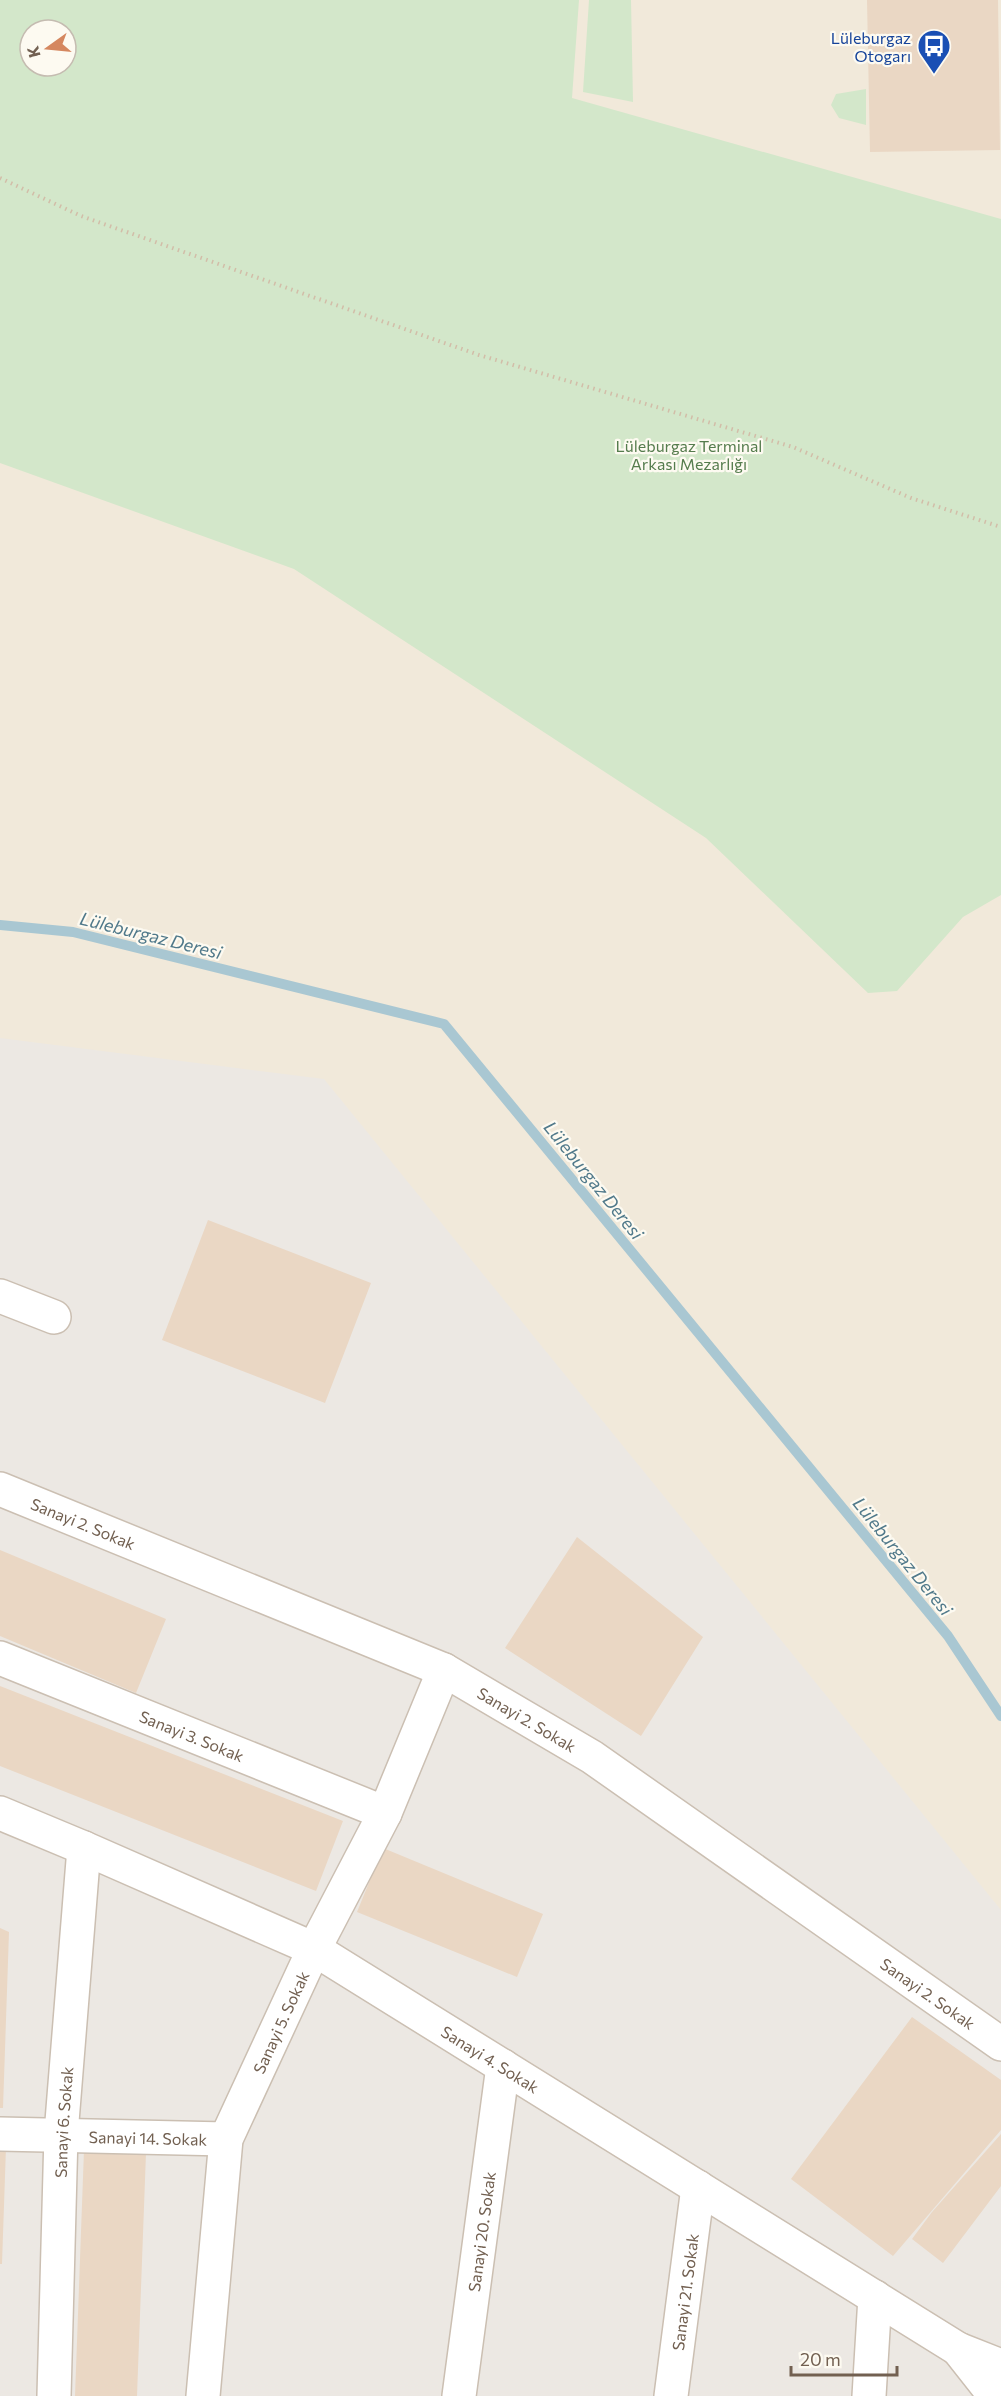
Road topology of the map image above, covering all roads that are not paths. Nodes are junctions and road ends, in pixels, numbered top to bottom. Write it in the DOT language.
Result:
graph roads {
  1 [pos="0,1296"];
  2 [pos="54,1317"];
  3 [pos="0,1489"];
  4 [pos="0,1658"];
  5 [pos="444,1670"];
  6 [pos="0,1813"];
  7 [pos="385,1813"];
  8 [pos="84,1848"];
  9 [pos="314,1949"];
  10 [pos="1001,2044"];
  11 [pos="503,2066"];
  12 [pos="0,2134"];
  13 [pos="61,2134"];
  14 [pos="226,2139"];
  15 [pos="698,2187"];
  16 [pos="875,2297"];
  17 [pos="958,2349"];
  18 [pos="1001,2366"];
  19 [pos="54,2396"];
  20 [pos="203,2396"];
  21 [pos="459,2396"];
  22 [pos="671,2396"];
  23 [pos="870,2396"];
  24 [pos="995,2396"];
  1 -- 2 [label="street"];
  3 -- 5 [label="street, Sanayi 2. Sokak"];
  4 -- 7 [label="street, Sanayi 3. Sokak"];
  5 -- 7 [label="street, Sanayi 5. Sokak"];
  5 -- 10 [label="street, Sanayi 2. Sokak"];
  6 -- 8 [label="street, Sanayi 4. Sokak"];
  7 -- 9 [label="street, Sanayi 5. Sokak"];
  8 -- 9 [label="street, Sanayi 4. Sokak"];
  8 -- 13 [label="street, Sanayi 6. Sokak"];
  9 -- 11 [label="street, Sanayi 4. Sokak"];
  9 -- 14 [label="street, Sanayi 5. Sokak"];
  11 -- 15 [label="street, Sanayi 4. Sokak"];
  11 -- 21 [label="street, Sanayi 20. Sokak"];
  12 -- 13 [label="street, Sanayi 14. Sokak"];
  13 -- 14 [label="street, Sanayi 14. Sokak"];
  13 -- 19 [label="street, Sanayi 6. Sokak"];
  14 -- 20 [label="street, Sanayi 5. Sokak"];
  15 -- 16 [label="street, Sanayi 4. Sokak"];
  15 -- 22 [label="street, Sanayi 21. Sokak"];
  16 -- 17 [label="street, Sanayi 4. Sokak"];
  16 -- 23 [label="street"];
  17 -- 18 [label="street"];
  17 -- 24 [label="street"];
}
